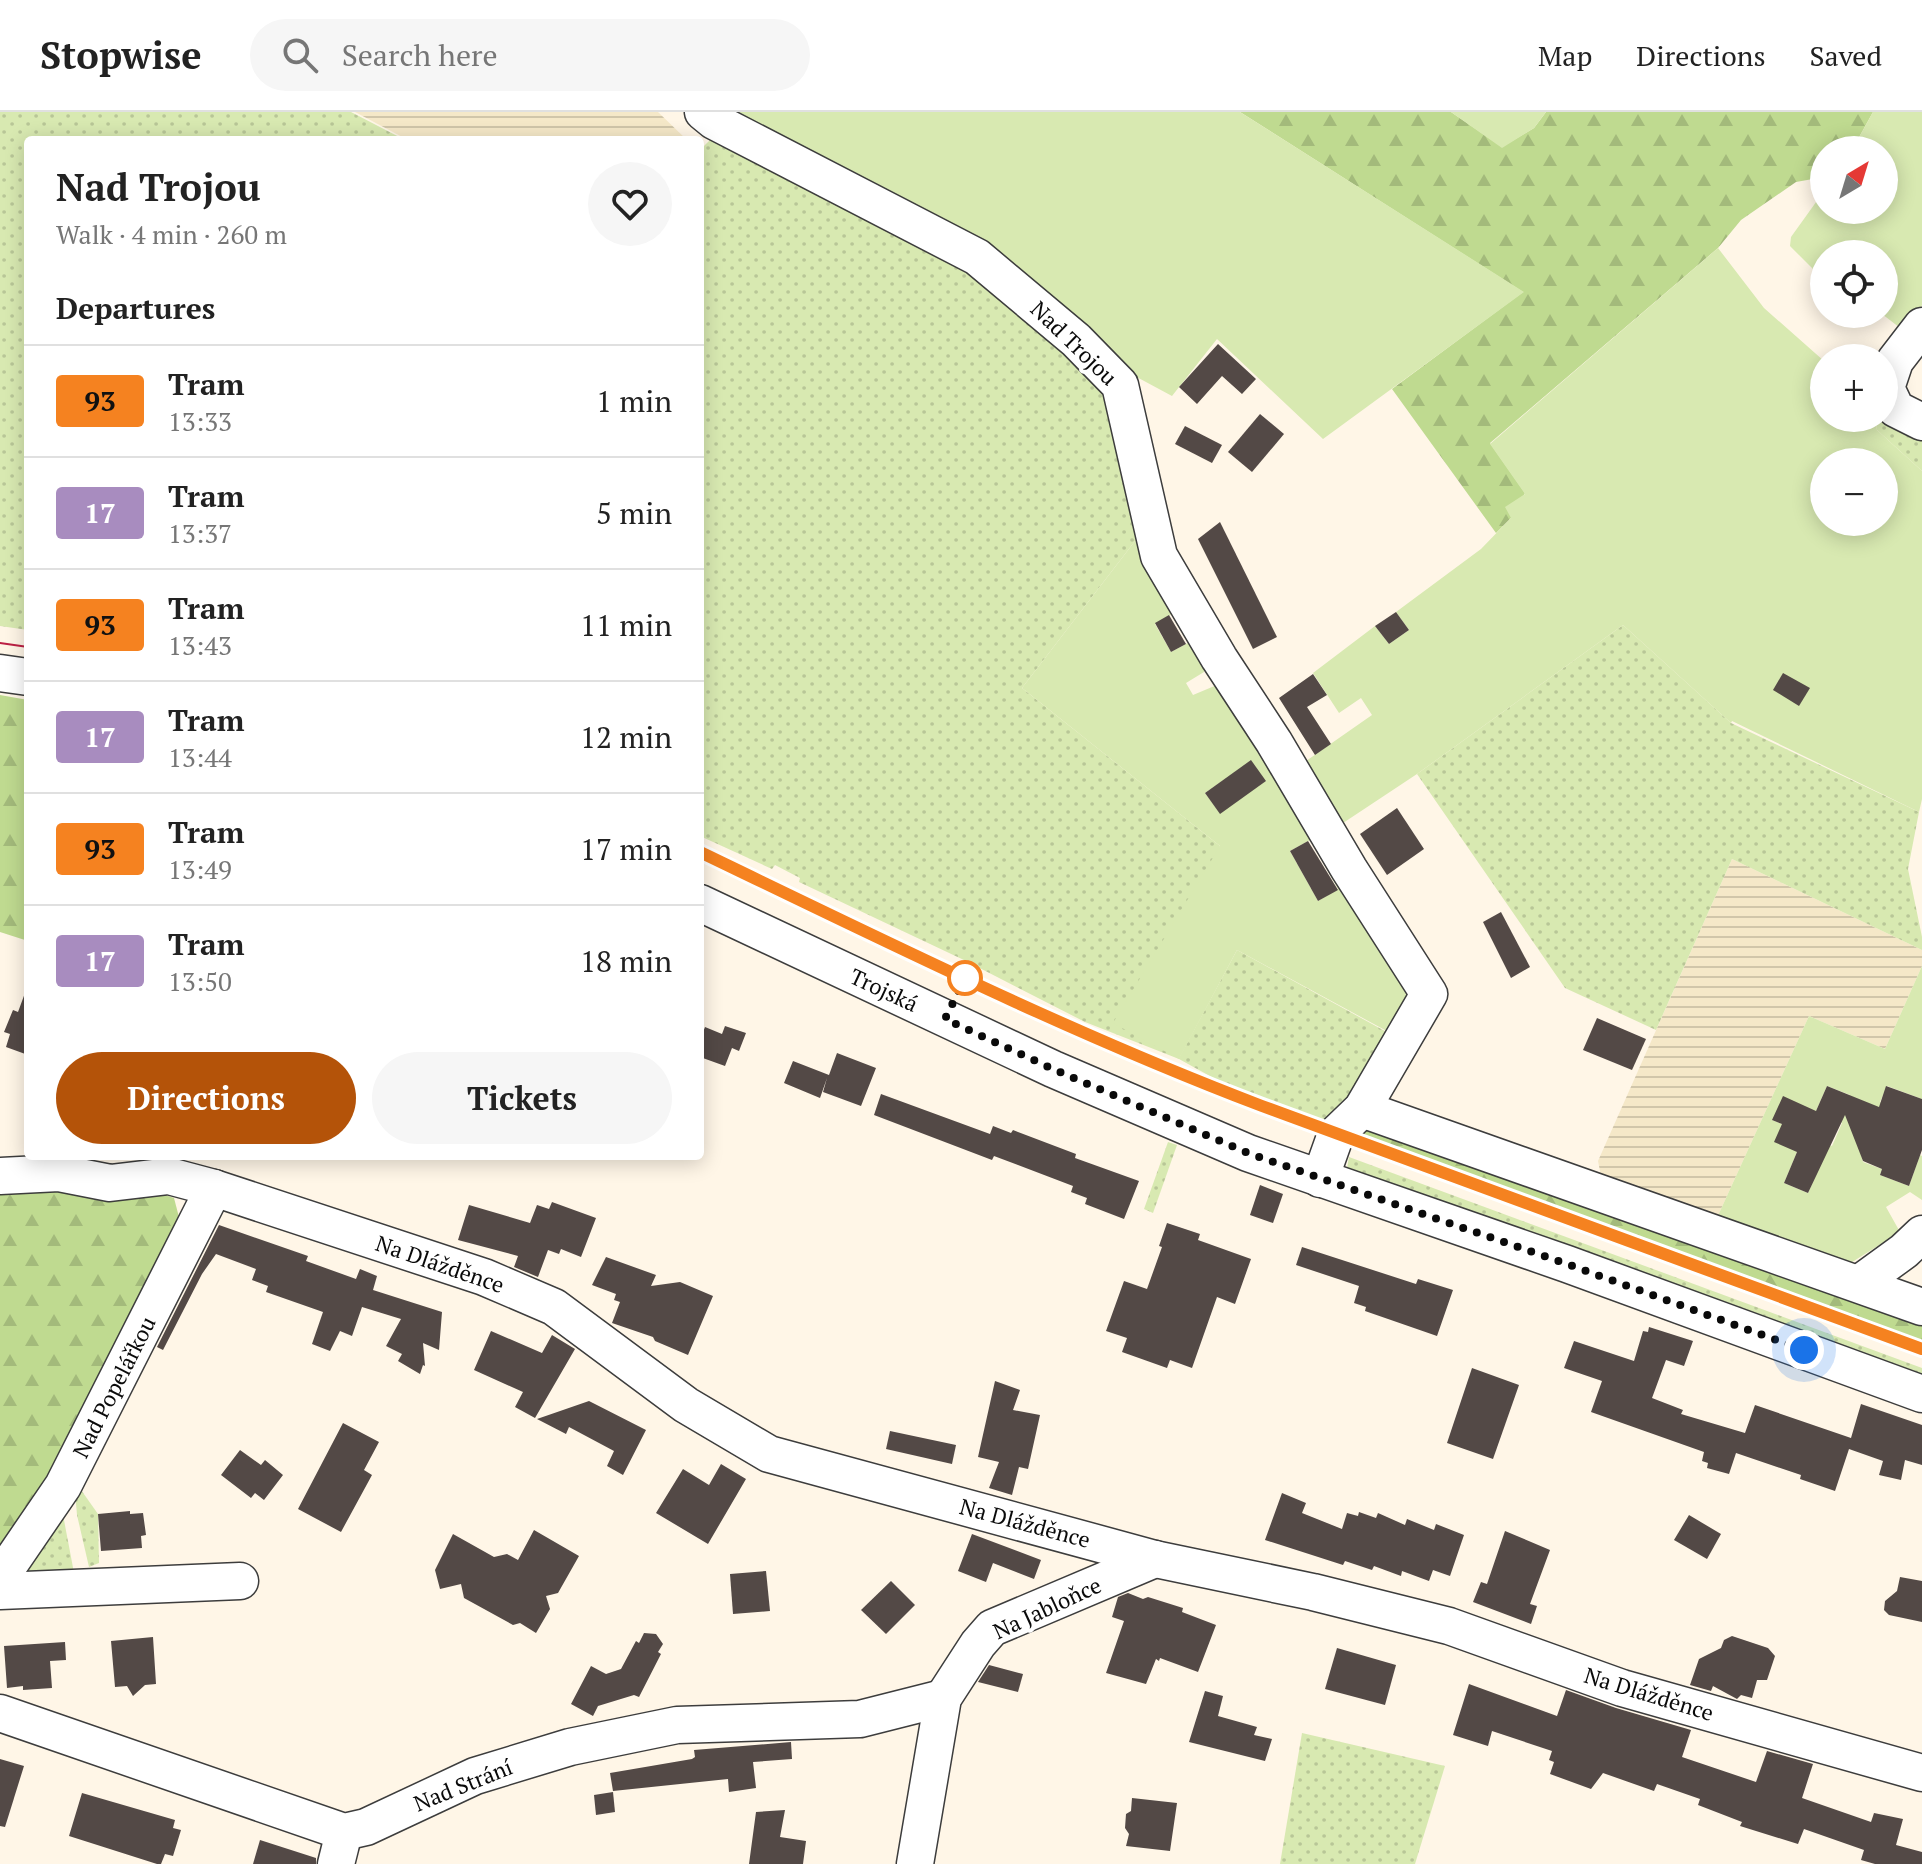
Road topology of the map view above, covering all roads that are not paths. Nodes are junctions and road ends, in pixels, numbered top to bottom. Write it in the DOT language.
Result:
graph roads {
  1 [pos="703,112"];
  2 [pos="1922,326"];
  3 [pos="1922,422"];
  4 [pos="0,673"];
  5 [pos="24,676"];
  6 [pos="704,905"];
  7 [pos="1362,1109"];
  8 [pos="0,1176"];
  9 [pos="1320,1179"];
  10 [pos="214,1188"];
  11 [pos="1922,1234"];
  12 [pos="1860,1283"];
  13 [pos="1922,1307"];
  14 [pos="1922,1394"];
  15 [pos="1155,1559"];
  16 [pos="0,1578"];
  17 [pos="240,1581"];
  18 [pos="0,1591"];
  19 [pos="943,1698"];
  20 [pos="0,1713"];
  21 [pos="1922,1773"];
  22 [pos="340,1848"];
  23 [pos="915,1864"];
  1 -- 7 [label="street, Nad Trojou"];
  2 -- 3 [label="street"];
  4 -- 5 [label="street"];
  6 -- 9 [label="street, Trojská"];
  7 -- 9 [label="street, Nad Trojou"];
  7 -- 12 [label="street"];
  8 -- 10 [label="street, Na Dlážděnce"];
  9 -- 14 [label="street, Trojská"];
  10 -- 15 [label="street, Na Dlážděnce"];
  10 -- 16 [label="street, Nad Popelářkou"];
  11 -- 12 [label="street"];
  12 -- 13 [label="street"];
  15 -- 19 [label="street, Na Jabloňce"];
  15 -- 21 [label="street, Na Dlážděnce"];
  17 -- 18 [label="street"];
  19 -- 22 [label="street, Nad Strání"];
  19 -- 23 [label="street, Na Jabloňce"];
  20 -- 22 [label="street, Nad Strání"];
}
